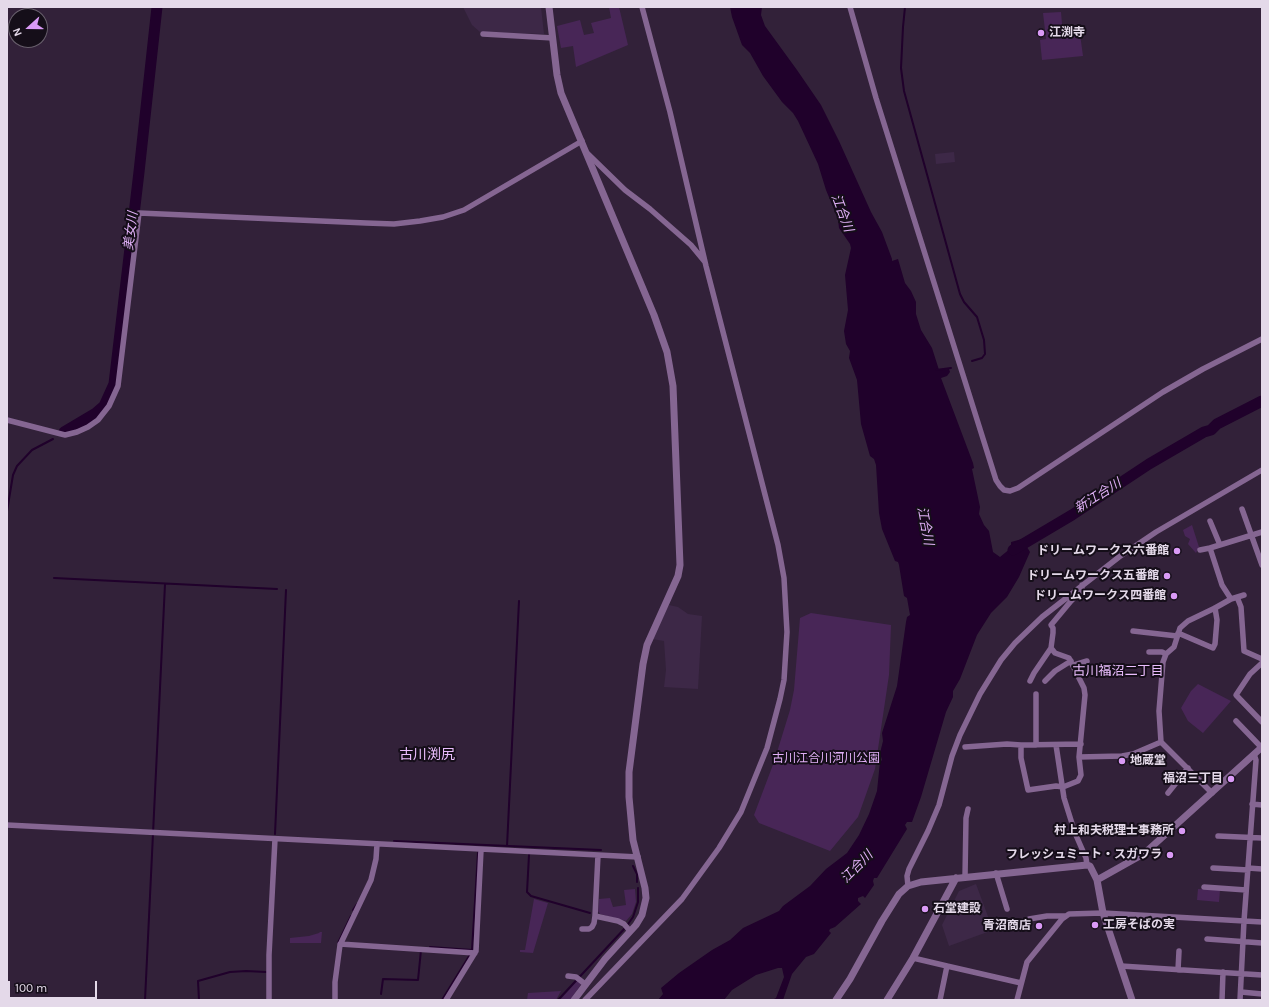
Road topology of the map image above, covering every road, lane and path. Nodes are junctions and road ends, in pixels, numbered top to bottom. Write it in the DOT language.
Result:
graph roads {
  1 [pos="549,7"];
  2 [pos="642,7"];
  3 [pos="850,7"];
  4 [pos="483,34"];
  5 [pos="553,38"];
  6 [pos="582,141"];
  7 [pos="588,154"];
  8 [pos="706,262"];
  9 [pos="1262,339"];
  10 [pos="7,420"];
  11 [pos="1262,470"];
  12 [pos="1242,509"];
  13 [pos="1210,521"];
  14 [pos="1262,532"];
  15 [pos="1251,535"];
  16 [pos="1220,545"];
  17 [pos="1210,548"];
  18 [pos="1200,550"];
  19 [pos="1262,565"];
  20 [pos="1082,585"];
  21 [pos="1244,595"];
  22 [pos="1234,598"];
  23 [pos="1215,608"];
  24 [pos="1132,632"];
  25 [pos="1178,634"];
  26 [pos="1051,648"];
  27 [pos="1149,652"];
  28 [pos="1166,654"];
  29 [pos="1262,659"];
  30 [pos="1088,661"];
  31 [pos="1072,663"];
  32 [pos="1262,663"];
  33 [pos="1030,681"];
  34 [pos="1045,681"];
  35 [pos="1036,694"];
  36 [pos="1236,720"];
  37 [pos="1262,722"];
  38 [pos="1161,742"];
  39 [pos="1081,744"];
  40 [pos="1021,745"];
  41 [pos="1036,745"];
  42 [pos="1056,745"];
  43 [pos="965,747"];
  44 [pos="1262,748"];
  45 [pos="1254,754"];
  46 [pos="1079,757"];
  47 [pos="1188,768"];
  48 [pos="1063,787"];
  49 [pos="1168,793"];
  50 [pos="1212,793"];
  51 [pos="1252,804"];
  52 [pos="1262,805"];
  53 [pos="968,809"];
  54 [pos="7,825"];
  55 [pos="1218,836"];
  56 [pos="1250,838"];
  57 [pos="1262,838"];
  58 [pos="275,839"];
  59 [pos="376,844"];
  60 [pos="481,850"];
  61 [pos="598,855"];
  62 [pos="638,858"];
  63 [pos="1087,865"];
  64 [pos="1213,868"];
  65 [pos="1248,869"];
  66 [pos="1262,869"];
  67 [pos="996,874"];
  68 [pos="965,877"];
  69 [pos="956,878"];
  70 [pos="1097,880"];
  71 [pos="908,886"];
  72 [pos="1204,887"];
  73 [pos="1246,890"];
  74 [pos="1007,909"];
  75 [pos="1102,913"];
  76 [pos="595,916"];
  77 [pos="1066,916"];
  78 [pos="1244,921"];
  79 [pos="1262,922"];
  80 [pos="582,929"];
  81 [pos="999,929"];
  82 [pos="630,930"];
  83 [pos="1207,939"];
  84 [pos="1243,942"];
  85 [pos="1262,943"];
  86 [pos="340,944"];
  87 [pos="1179,951"];
  88 [pos="472,953"];
  89 [pos="914,958"];
  90 [pos="947,966"];
  91 [pos="1121,966"];
  92 [pos="1178,970"];
  93 [pos="1223,972"];
  94 [pos="1241,974"];
  95 [pos="1262,975"];
  96 [pos="568,976"];
  97 [pos="581,980"];
  98 [pos="1021,983"];
  99 [pos="1241,992"];
  100 [pos="1262,994"];
  101 [pos="270,1000"];
  102 [pos="335,1000"];
  103 [pos="446,1000"];
  104 [pos="574,1000"];
  105 [pos="585,1000"];
  106 [pos="836,1000"];
  107 [pos="887,1000"];
  108 [pos="940,1000"];
  109 [pos="1017,1000"];
  110 [pos="1132,1000"];
  111 [pos="1222,1000"];
  112 [pos="1240,1000"];
  1 -- 5 [label="street"];
  2 -- 8 [label="street"];
  3 -- 9 [label="street"];
  4 -- 5 [label="street"];
  5 -- 6 [label="street"];
  6 -- 7 [label="street"];
  6 -- 10 [label="street"];
  7 -- 8 [label="street"];
  7 -- 62 [label="street"];
  8 -- 105 [label="street"];
  11 -- 20 [label="street"];
  12 -- 15 [label="street"];
  13 -- 16 [label="street"];
  14 -- 15 [label="street"];
  15 -- 16 [label="street"];
  15 -- 19 [label="street"];
  16 -- 17 [label="street"];
  17 -- 18 [label="street"];
  17 -- 22 [label="street"];
  20 -- 26 [label="street"];
  20 -- 71 [label="street"];
  21 -- 22 [label="street"];
  22 -- 23 [label="street"];
  22 -- 29 [label="street"];
  23 -- 25 [label="street"];
  23 -- 25 [label="street"];
  24 -- 25 [label="street"];
  25 -- 28 [label="street"];
  26 -- 31 [label="street"];
  26 -- 33 [label="street"];
  27 -- 28 [label="street"];
  28 -- 38 [label="street"];
  30 -- 31 [label="street"];
  31 -- 34 [label="street"];
  31 -- 39 [label="street"];
  32 -- 37 [label="street"];
  35 -- 41 [label="street"];
  36 -- 44 [label="street"];
  38 -- 46 [label="street"];
  38 -- 47 [label="street"];
  39 -- 42 [label="street"];
  39 -- 46 [label="street"];
  40 -- 41 [label="street"];
  40 -- 43 [label="street"];
  40 -- 48 [label="street"];
  41 -- 42 [label="street"];
  42 -- 48 [label="street"];
  44 -- 45 [label="street"];
  45 -- 50 [label="street"];
  45 -- 51 [label="street"];
  46 -- 48 [label="street"];
  47 -- 49 [label="street"];
  47 -- 50 [label="street"];
  48 -- 63 [label="street"];
  50 -- 70 [label="street"];
  51 -- 52 [label="street"];
  51 -- 56 [label="street"];
  53 -- 68 [label="street"];
  54 -- 58 [label="street"];
  55 -- 56 [label="street"];
  56 -- 57 [label="street"];
  56 -- 65 [label="street"];
  58 -- 59 [label="street"];
  58 -- 101 [label="street"];
  59 -- 60 [label="street"];
  59 -- 86 [label="street"];
  60 -- 61 [label="street"];
  60 -- 88 [label="street"];
  61 -- 62 [label="street"];
  61 -- 76 [label="street"];
  62 -- 82 [label="street"];
  63 -- 67 [label="street"];
  63 -- 70 [label="street"];
  64 -- 65 [label="street"];
  65 -- 66 [label="street"];
  65 -- 73 [label="street"];
  67 -- 68 [label="street"];
  67 -- 74 [label="street"];
  68 -- 69 [label="street"];
  69 -- 71 [label="street"];
  69 -- 89 [label="street"];
  70 -- 75 [label="street"];
  71 -- 106 [label="street"];
  72 -- 73 [label="street"];
  73 -- 78 [label="street"];
  75 -- 77 [label="street"];
  75 -- 78 [label="street"];
  75 -- 91 [label="street"];
  76 -- 80 [label="street"];
  76 -- 82 [label="street"];
  77 -- 81 [label="street"];
  77 -- 98 [label="street"];
  78 -- 79 [label="street"];
  78 -- 84 [label="street"];
  82 -- 97 [label="street"];
  83 -- 84 [label="street"];
  84 -- 85 [label="street"];
  84 -- 94 [label="street"];
  86 -- 88 [label="street"];
  86 -- 102 [label="street"];
  87 -- 92 [label="street"];
  88 -- 103 [label="street"];
  89 -- 90 [label="street"];
  89 -- 107 [label="street"];
  90 -- 98 [label="street"];
  90 -- 108 [label="street"];
  91 -- 92 [label="street"];
  91 -- 110 [label="street"];
  92 -- 93 [label="street"];
  93 -- 94 [label="street"];
  93 -- 111 [label="street"];
  94 -- 95 [label="street"];
  94 -- 99 [label="street"];
  96 -- 97 [label="street"];
  97 -- 104 [label="street"];
  98 -- 109 [label="street"];
  99 -- 100 [label="street"];
  99 -- 112 [label="street"];
}
